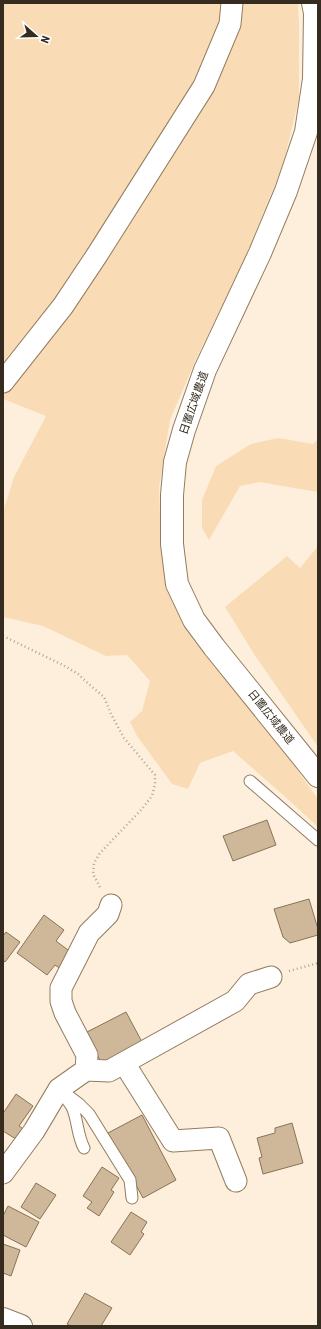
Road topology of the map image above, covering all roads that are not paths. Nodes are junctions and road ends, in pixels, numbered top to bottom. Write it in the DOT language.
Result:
graph roads {
  1 [pos="232,3"];
  2 [pos="314,3"];
  3 [pos="3,382"];
  4 [pos="318,776"];
  5 [pos="250,781"];
  6 [pos="318,840"];
  7 [pos="111,905"];
  8 [pos="271,977"];
  9 [pos="124,1063"];
  10 [pos="86,1070"];
  11 [pos="59,1089"];
  12 [pos="84,1148"];
  13 [pos="3,1173"];
  14 [pos="236,1181"];
  15 [pos="132,1198"];
  16 [pos="3,1319"];
  17 [pos="21,1326"];
  1 -- 3 [label="street"];
  2 -- 4 [label="street, 日置広域農道"];
  5 -- 6 [label="lane"];
  7 -- 10 [label="street"];
  8 -- 9 [label="street"];
  9 -- 10 [label="street"];
  9 -- 14 [label="street"];
  10 -- 11 [label="street"];
  11 -- 12 [label="lane"];
  11 -- 13 [label="street"];
  11 -- 15 [label="lane"];
  16 -- 17 [label="street"];
}
